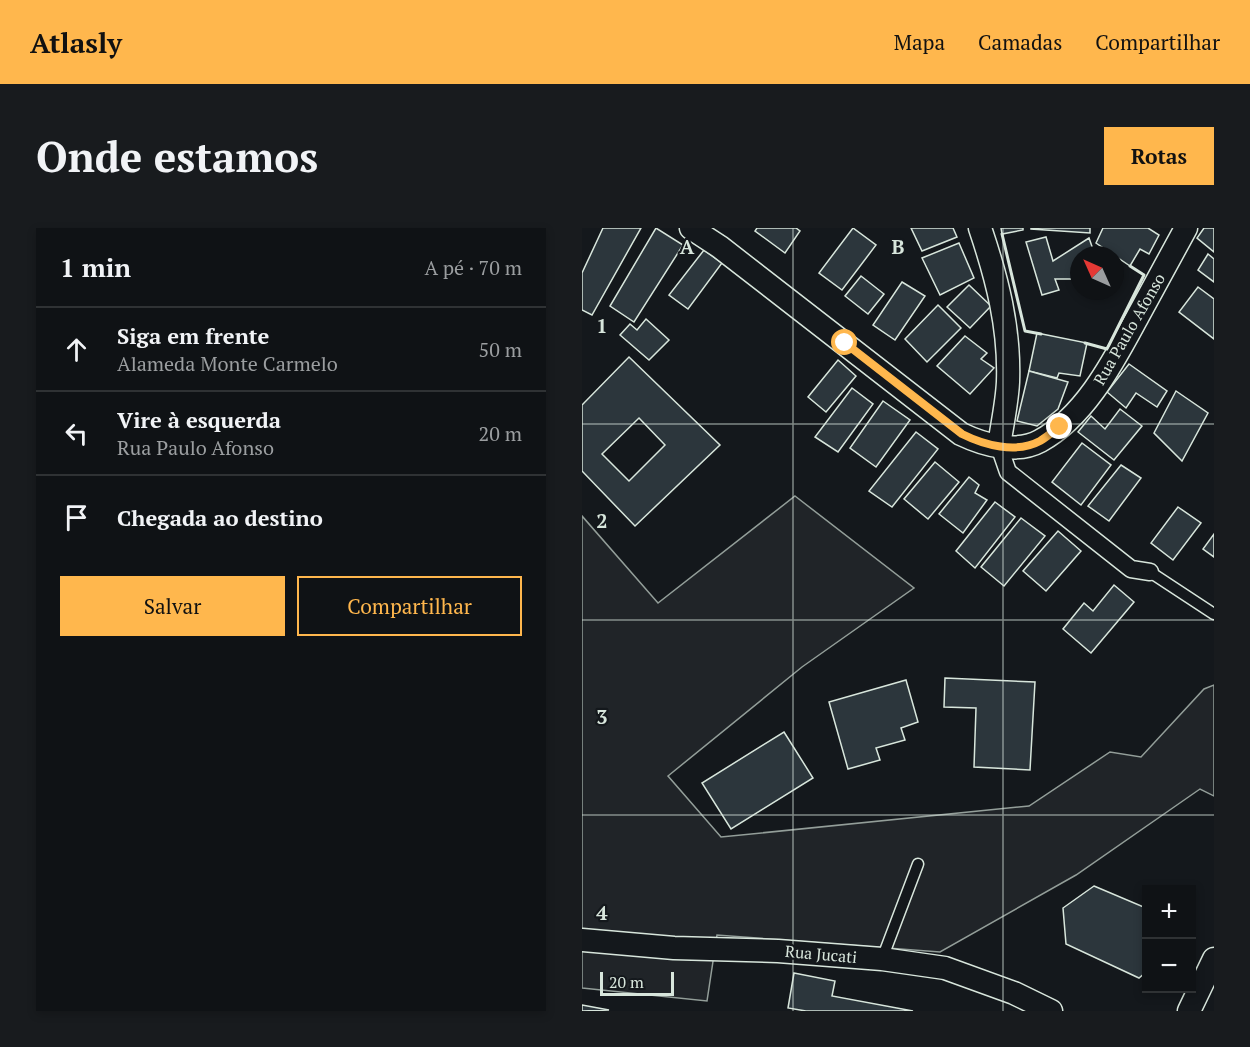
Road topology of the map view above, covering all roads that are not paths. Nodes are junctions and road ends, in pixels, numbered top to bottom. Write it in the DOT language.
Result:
graph roads {
  1 [pos="690,228"];
  2 [pos="980,228"];
  3 [pos="1186,228"];
  4 [pos="999,446"];
  5 [pos="1150,572"];
  6 [pos="1214,614"];
  7 [pos="918,864"];
  8 [pos="582,940"];
  9 [pos="1214,958"];
  10 [pos="882,959"];
  11 [pos="1051,1011"];
  12 [pos="1189,1011"];
  1 -- 4 [label="street, Rua Paulo Afonso"];
  2 -- 4 [label="street"];
  3 -- 4 [label="street, Rua Paulo Afonso"];
  4 -- 5 [label="street"];
  5 -- 6 [label="lane"];
  7 -- 10 [label="lane"];
  8 -- 10 [label="street, Rua Jucati"];
  9 -- 12 [label="street"];
  10 -- 11 [label="street, Rua Jucati"];
}
